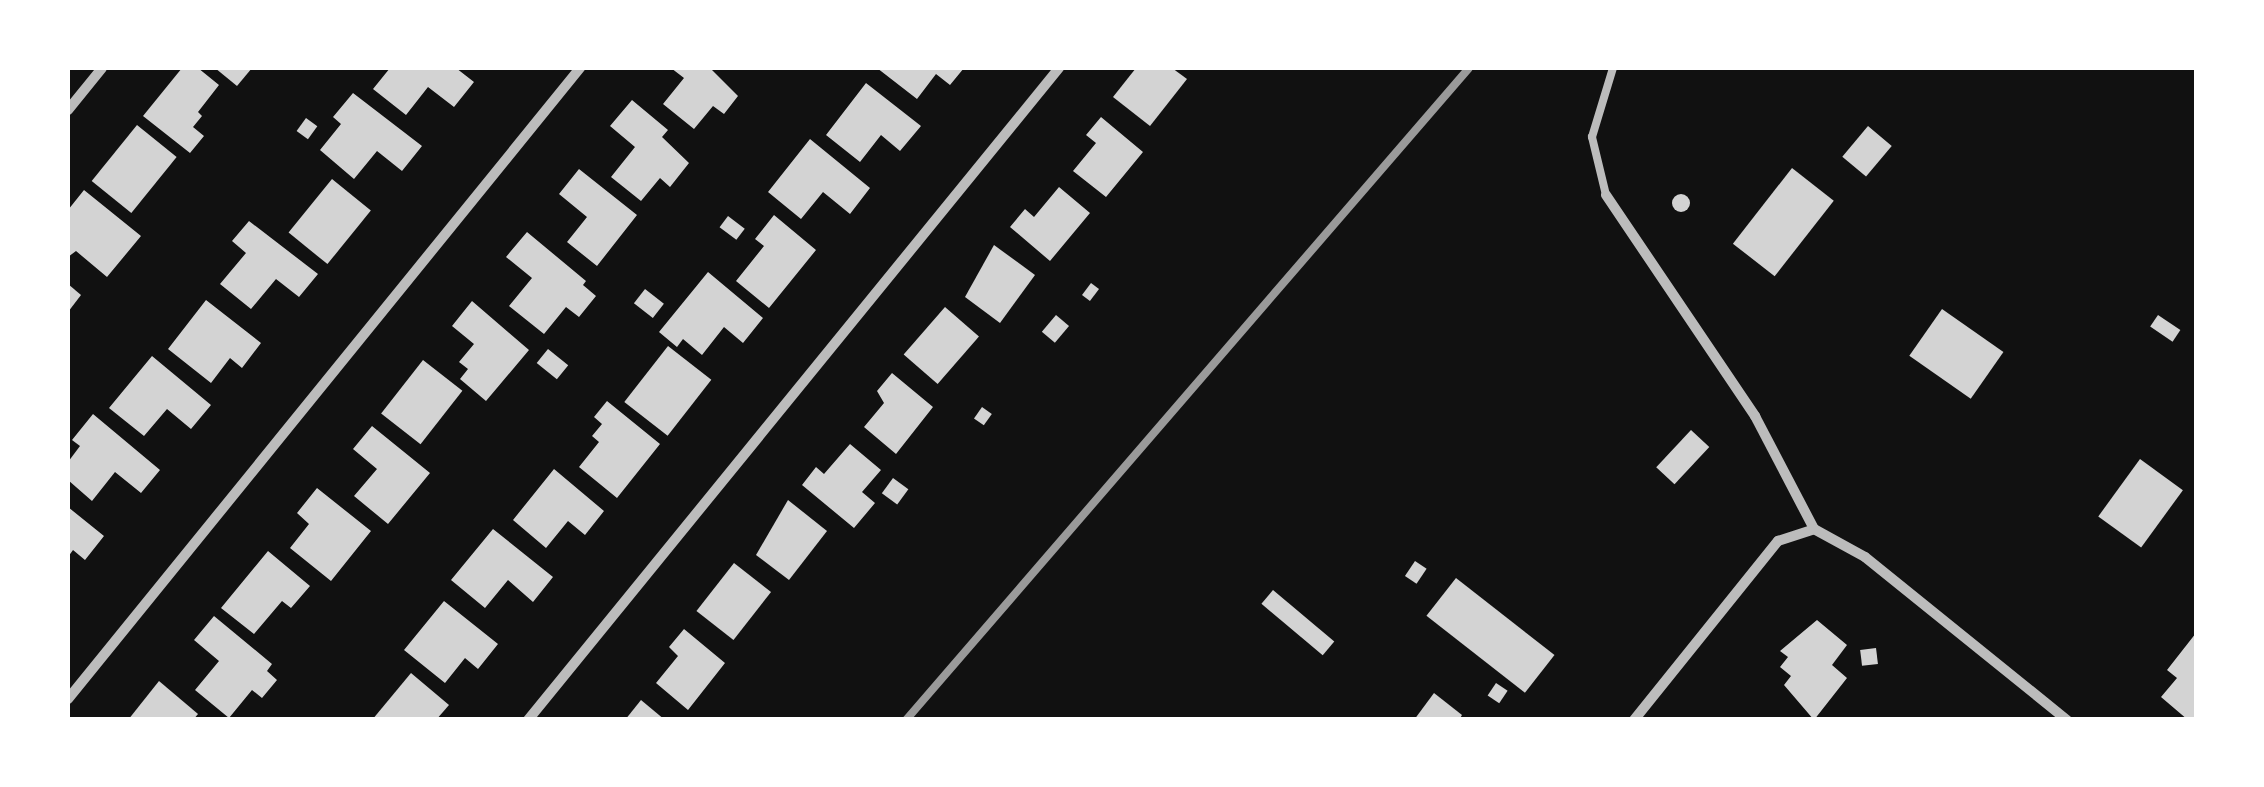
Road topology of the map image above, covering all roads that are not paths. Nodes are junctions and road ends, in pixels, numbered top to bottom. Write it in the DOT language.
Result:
graph roads {
  1 [pos="102,68"];
  2 [pos="580,68"];
  3 [pos="1059,68"];
  4 [pos="1612,68"];
  5 [pos="68,110"];
  6 [pos="1606,195"];
  7 [pos="1814,529"];
  8 [pos="68,699"];
  9 [pos="528,720"];
  10 [pos="1634,720"];
  11 [pos="2066,720"];
  1 -- 5 [label="street"];
  2 -- 8 [label="street"];
  3 -- 9 [label="street"];
  4 -- 6 [label="lane"];
  6 -- 7 [label="street"];
  7 -- 10 [label="street"];
  7 -- 11 [label="street"];
}
